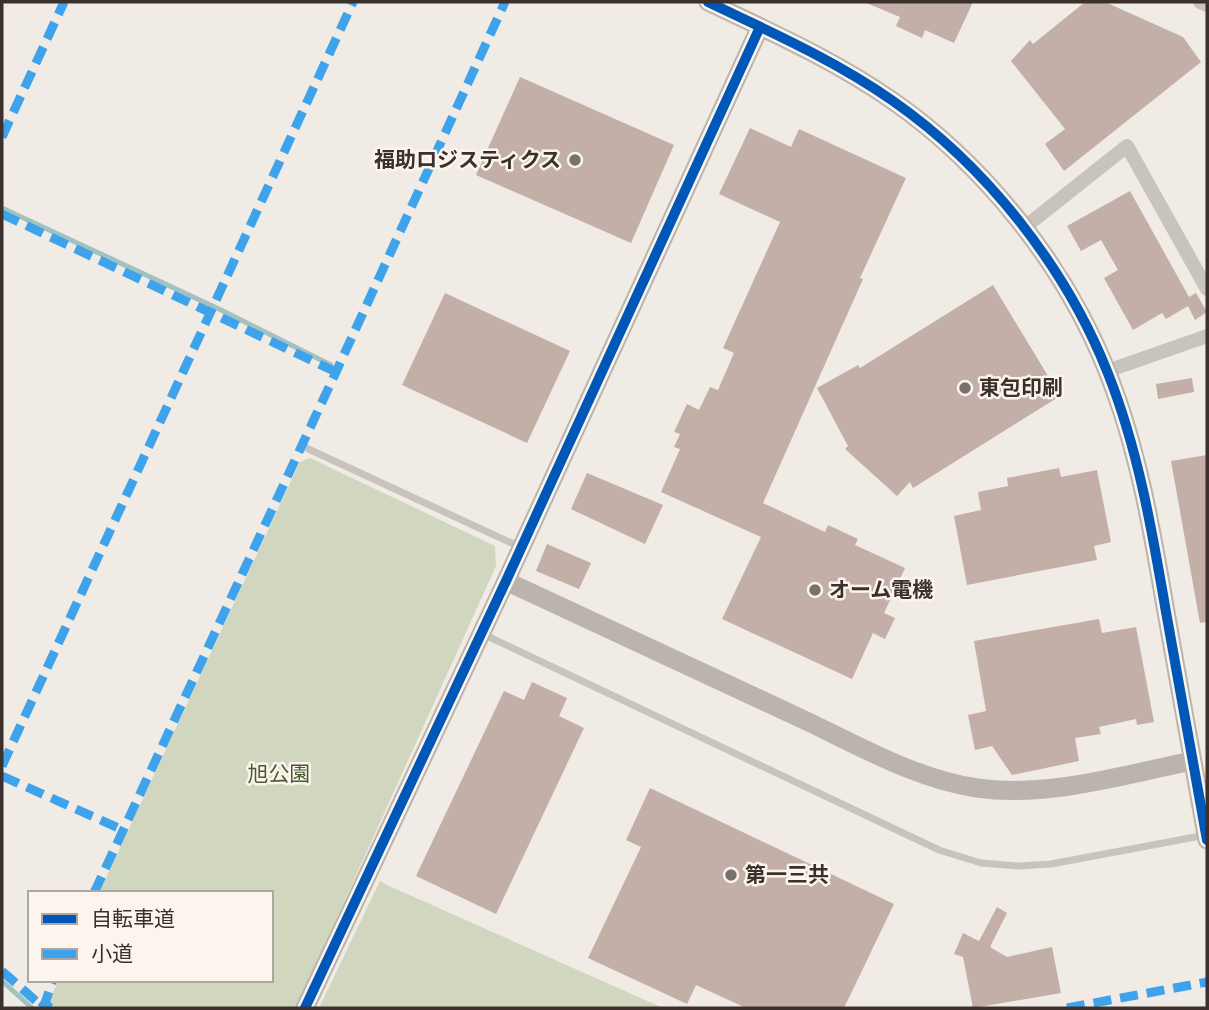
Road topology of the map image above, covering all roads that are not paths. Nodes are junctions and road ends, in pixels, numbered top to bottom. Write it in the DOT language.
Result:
graph roads {
  1 [pos="708,2"];
  2 [pos="1200,2"];
  3 [pos="1207,5"];
  4 [pos="760,27"];
  5 [pos="1025,227"];
  6 [pos="1207,289"];
  7 [pos="1207,336"];
  8 [pos="1107,371"];
  9 [pos="302,446"];
  10 [pos="521,548"];
  11 [pos="506,581"];
  12 [pos="482,633"];
  13 [pos="1192,761"];
  14 [pos="1207,837"];
  15 [pos="306,1008"];
  1 -- 4 [label="street"];
  2 -- 3 [label="street"];
  4 -- 5 [label="street"];
  4 -- 10 [label="street"];
  5 -- 6 [label="street"];
  5 -- 8 [label="street"];
  7 -- 8 [label="street"];
  8 -- 13 [label="street"];
  9 -- 10 [label="lane"];
  10 -- 11 [label="street"];
  11 -- 12 [label="street"];
  11 -- 13 [label="street"];
  12 -- 14 [label="lane"];
  12 -- 15 [label="street"];
  13 -- 14 [label="street"];
}
